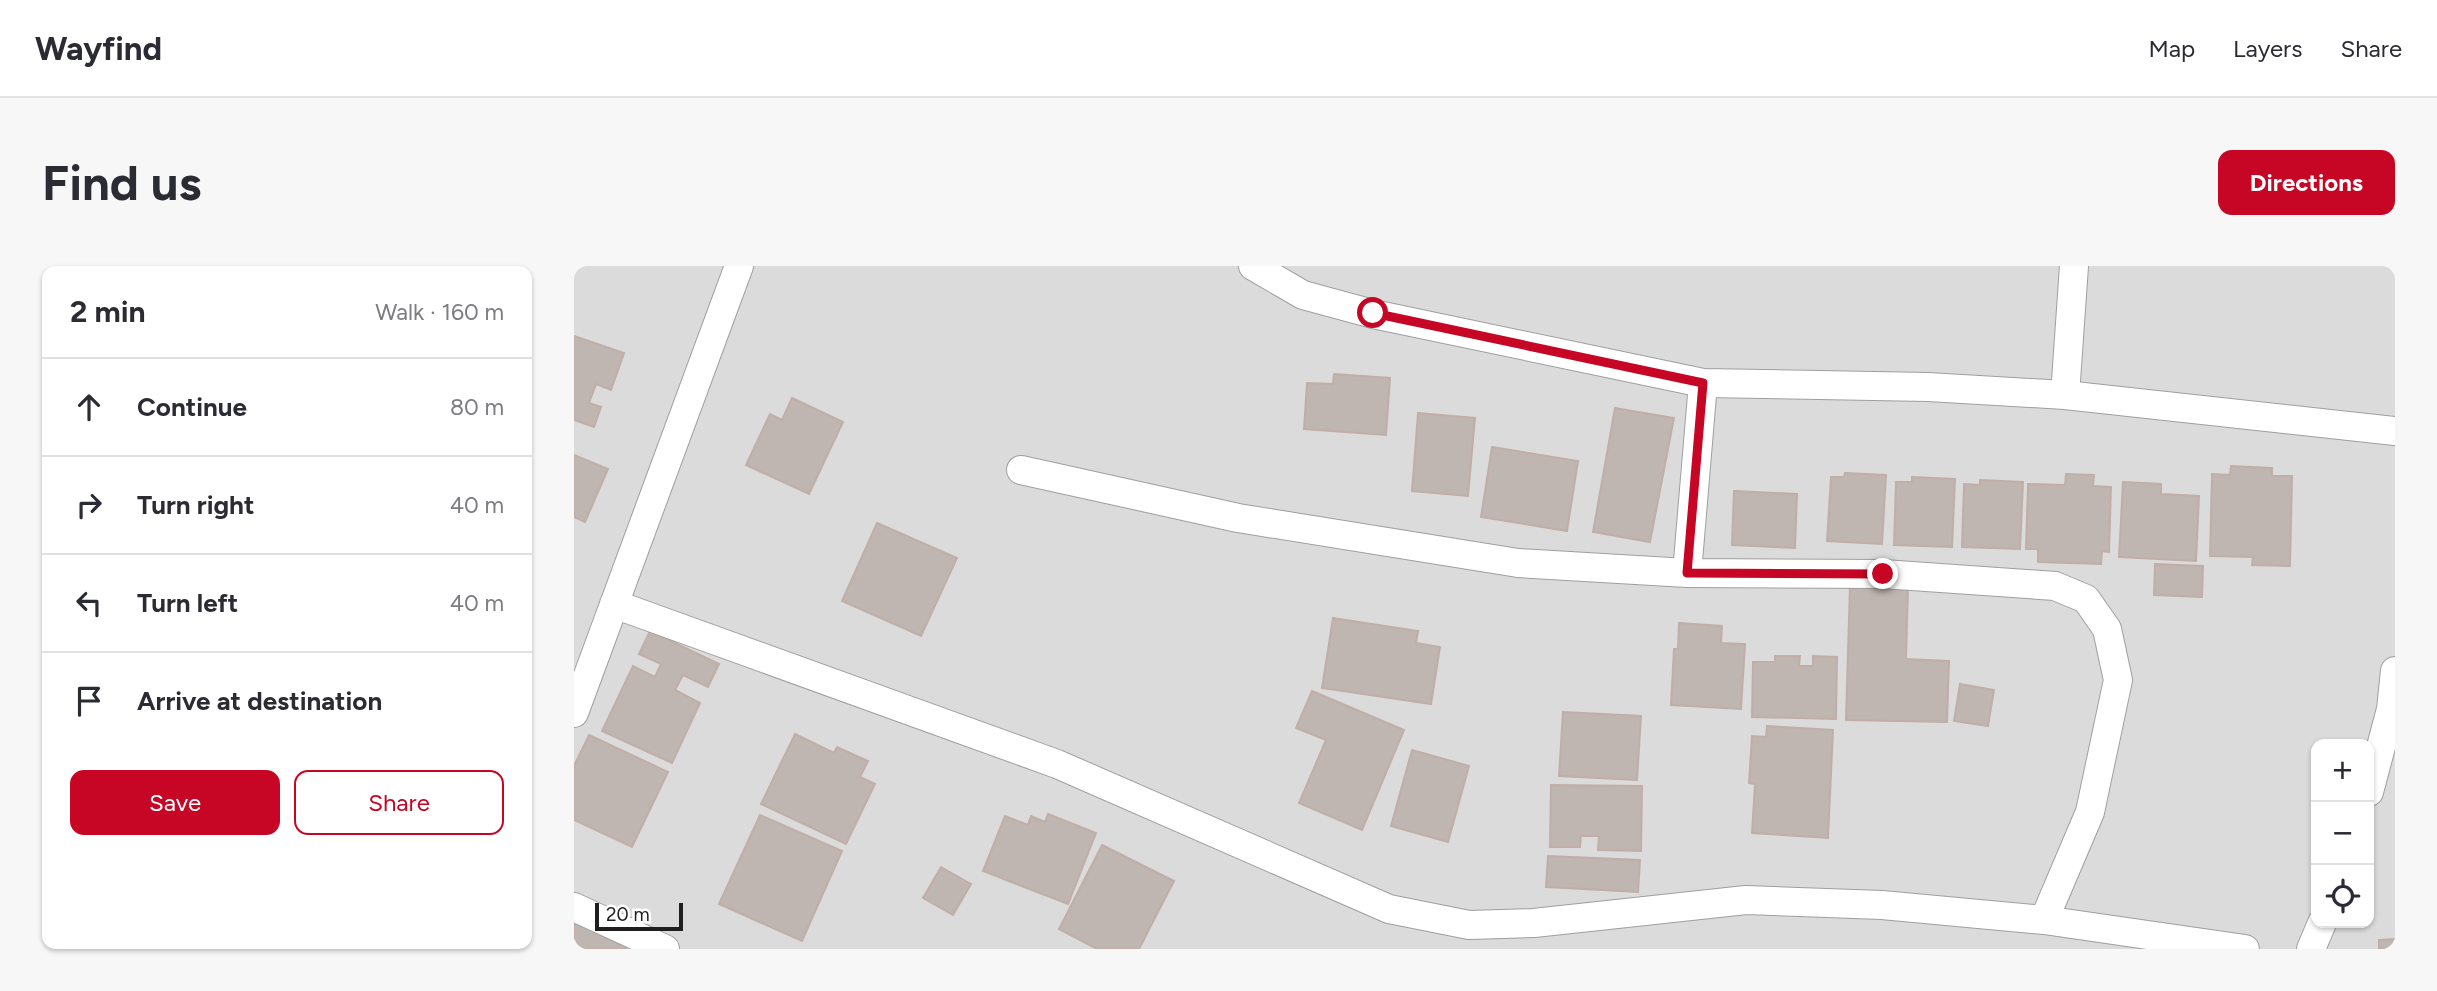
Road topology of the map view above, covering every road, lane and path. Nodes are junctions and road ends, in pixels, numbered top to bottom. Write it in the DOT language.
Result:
graph roads {
  1 [pos="739,266"];
  2 [pos="1253,266"];
  3 [pos="2074,266"];
  4 [pos="1703,383"];
  5 [pos="2065,395"];
  6 [pos="2395,431"];
  7 [pos="1021,470"];
  8 [pos="1687,573"];
  9 [pos="614,604"];
  10 [pos="2395,671"];
  11 [pos="574,713"];
  12 [pos="2374,773"];
  13 [pos="574,907"];
  14 [pos="2044,920"];
  15 [pos="2320,928"];
  16 [pos="665,949"];
  17 [pos="2245,949"];
  18 [pos="2311,949"];
  1 -- 9 [label="street"];
  2 -- 4 [label="street"];
  3 -- 5 [label="street"];
  4 -- 5 [label="street"];
  4 -- 8 [label="street"];
  5 -- 6 [label="street"];
  7 -- 8 [label="street"];
  8 -- 14 [label="street"];
  9 -- 11 [label="street"];
  9 -- 14 [label="street"];
  10 -- 12 [label="street"];
  13 -- 16 [label="street"];
  14 -- 17 [label="street"];
  15 -- 18 [label="street"];
}
